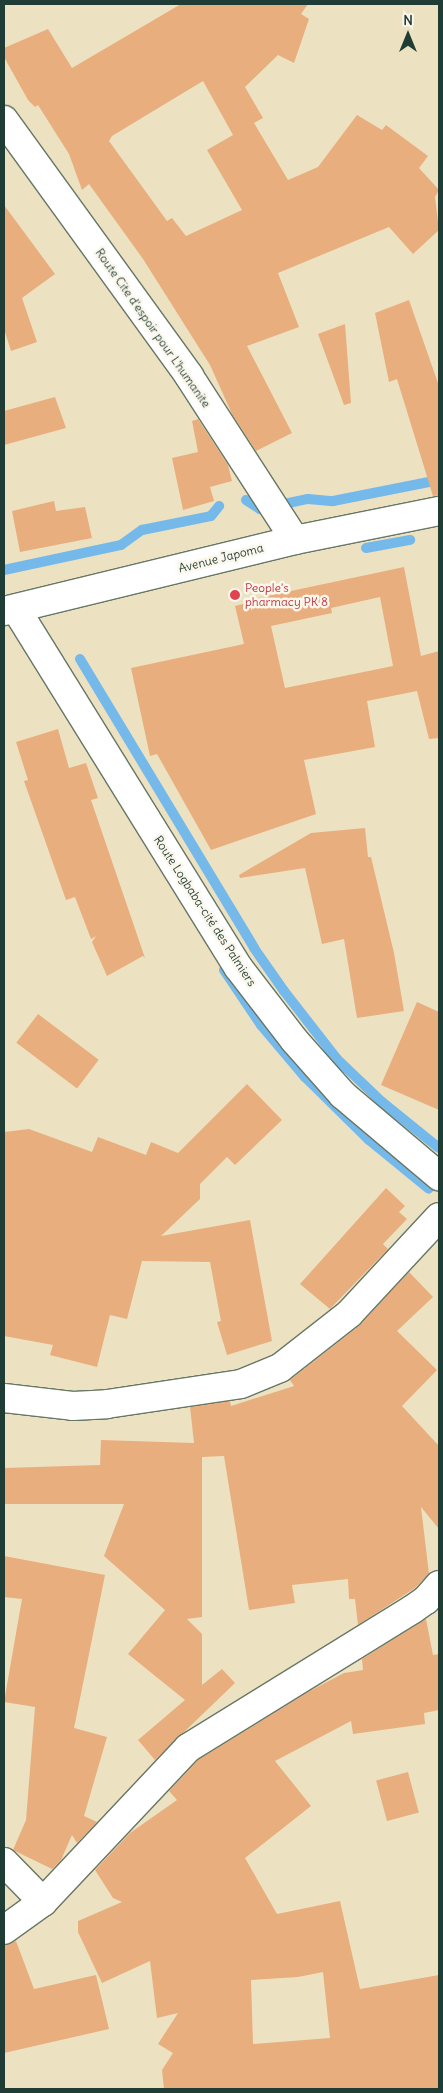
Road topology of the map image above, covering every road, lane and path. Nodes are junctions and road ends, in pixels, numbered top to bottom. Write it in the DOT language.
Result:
graph roads {
  1 [pos="4,120"];
  2 [pos="439,511"];
  3 [pos="295,540"];
  4 [pos="10,610"];
  5 [pos="439,1176"];
  6 [pos="439,1217"];
  7 [pos="4,1398"];
  8 [pos="439,1584"];
  9 [pos="4,1862"];
  10 [pos="43,1902"];
  11 [pos="4,1930"];
  1 -- 3 [label="street, Route Cite d'espoir pour L'humanite"];
  2 -- 3 [label="street, Avenue Japoma"];
  3 -- 4 [label="street, Avenue Japoma"];
  4 -- 5 [label="street, Route Logbaba-cité des Palmiers"];
  6 -- 7 [label="street"];
  8 -- 10 [label="street"];
  9 -- 10 [label="street"];
  10 -- 11 [label="street"];
}
